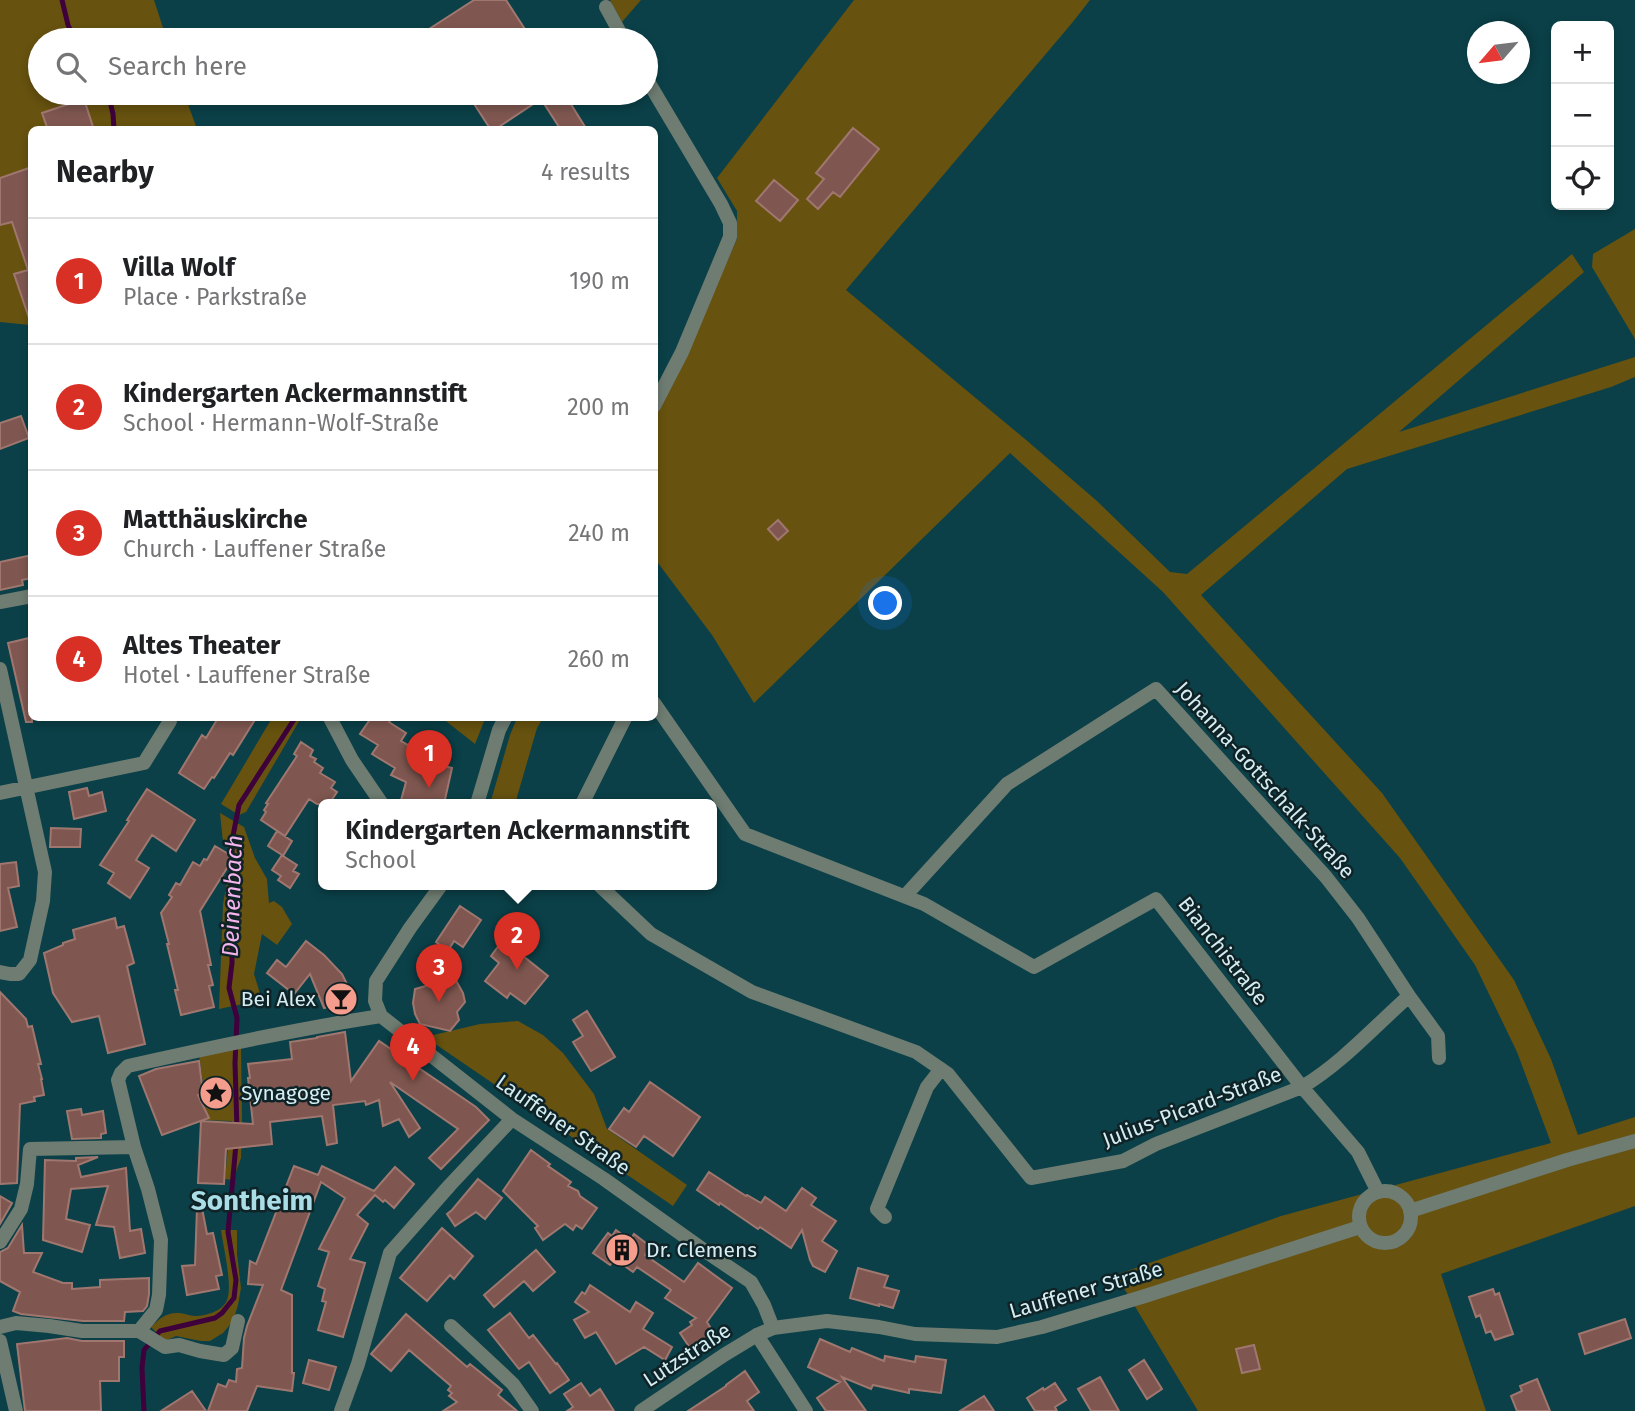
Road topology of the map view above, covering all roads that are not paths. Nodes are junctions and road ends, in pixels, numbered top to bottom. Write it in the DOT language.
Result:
graph roads {
  1 [pos="606,7"];
  2 [pos="617,28"];
  3 [pos="658,98"];
  4 [pos="658,398"];
  5 [pos="28,597"];
  6 [pos="0,602"];
  7 [pos="0,669"];
  8 [pos="658,709"];
  9 [pos="169,721"];
  10 [pos="332,721"];
  11 [pos="624,721"];
  12 [pos="499,722"];
  13 [pos="26,787"];
  14 [pos="0,793"];
  15 [pos="379,799"];
  16 [pos="478,799"];
  17 [pos="584,799"];
  18 [pos="438,890"];
  19 [pos="604,890"];
  20 [pos="905,895"];
  21 [pos="0,972"];
  22 [pos="1409,996"];
  23 [pos="381,1016"];
  24 [pos="1439,1058"];
  25 [pos="941,1069"];
  26 [pos="1302,1087"];
  27 [pos="512,1119"];
  28 [pos="1635,1141"];
  29 [pos="134,1147"];
  30 [pos="1378,1192"];
  31 [pos="1410,1211"];
  32 [pos="885,1217"];
  33 [pos="1360,1227"];
  34 [pos="0,1242"];
  35 [pos="239,1321"];
  36 [pos="451,1326"];
  37 [pos="0,1327"];
  38 [pos="773,1328"];
  39 [pos="139,1331"];
  40 [pos="757,1335"];
  41 [pos="1,1348"];
  42 [pos="16,1411"];
  43 [pos="341,1411"];
  44 [pos="532,1411"];
  45 [pos="641,1411"];
  46 [pos="806,1411"];
  1 -- 2 [label="street"];
  3 -- 4 [label="street"];
  5 -- 6 [label="street"];
  7 -- 13 [label="street"];
  8 -- 20 [label="street"];
  9 -- 13 [label="street"];
  10 -- 15 [label="street"];
  11 -- 17 [label="street"];
  12 -- 16 [label="street"];
  13 -- 14 [label="street"];
  13 -- 21 [label="street"];
  18 -- 23 [label="street"];
  19 -- 25 [label="street, Julius-Picard-Straße"];
  20 -- 22 [label="street, Johanna-Gottschalk-Straße"];
  20 -- 26 [label="street, Bianchistraße"];
  22 -- 24 [label="street, Johanna-Gottschalk-Straße"];
  22 -- 26 [label="street"];
  23 -- 27 [label="street, Lauffener Straße"];
  23 -- 29 [label="street"];
  25 -- 26 [label="street, Julius-Picard-Straße"];
  25 -- 32 [label="street"];
  26 -- 30 [label="street, Bianchistraße"];
  27 -- 38 [label="street, Lauffener Straße"];
  27 -- 43 [label="street"];
  28 -- 31 [label="street"];
  29 -- 34 [label="street"];
  29 -- 39 [label="street"];
  30 -- 31 [label="street"];
  30 -- 33 [label="street"];
  31 -- 33 [label="street"];
  33 -- 38 [label="street, Lauffener Straße"];
  35 -- 39 [label="street"];
  36 -- 44 [label="street"];
  37 -- 39 [label="street"];
  38 -- 40 [label="street, Lauffener Straße"];
  40 -- 45 [label="street, Lutzstraße"];
  40 -- 46 [label="street"];
  41 -- 42 [label="street"];
}
